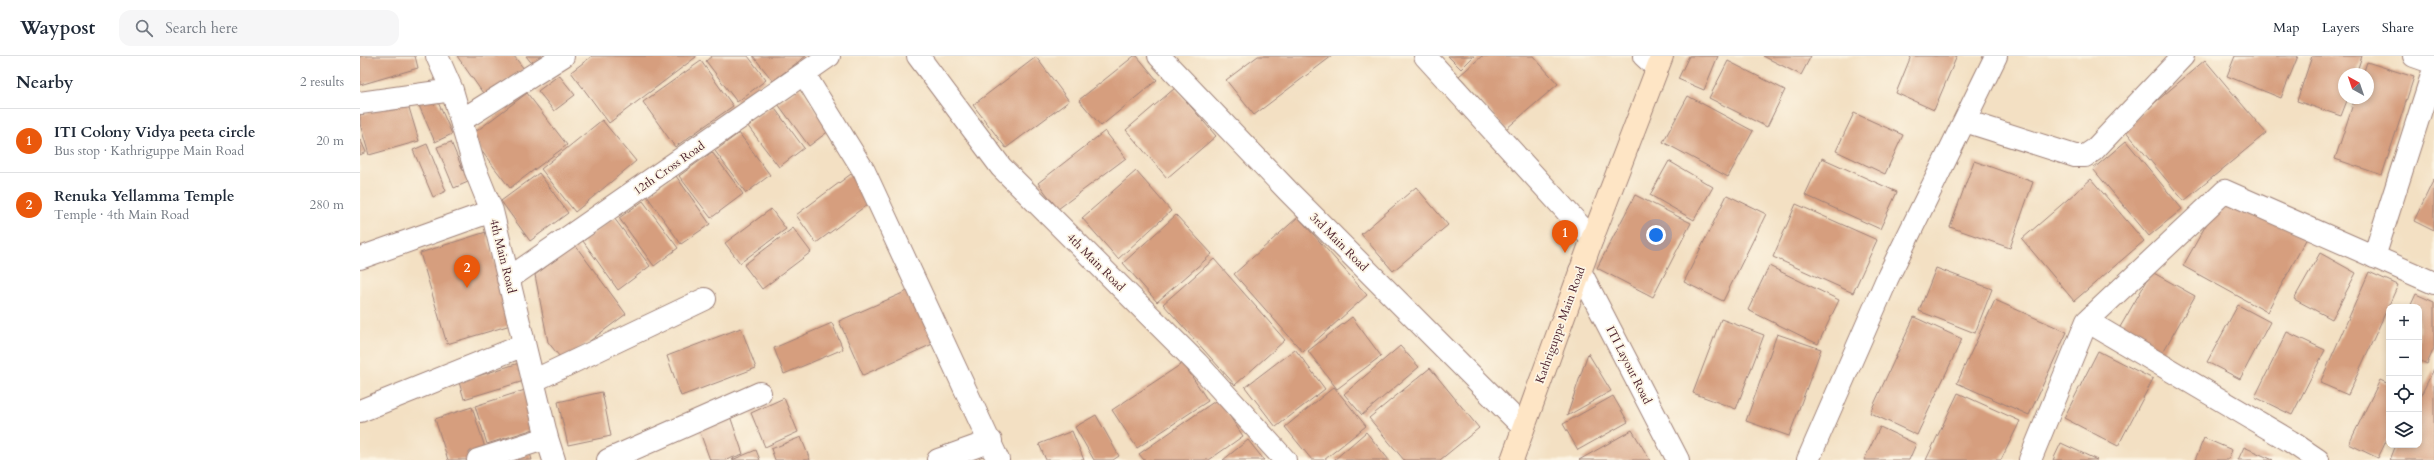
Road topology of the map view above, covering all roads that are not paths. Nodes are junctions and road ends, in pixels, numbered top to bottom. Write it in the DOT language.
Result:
graph roads {
  1 [pos="437,56"];
  2 [pos="563,56"];
  3 [pos="829,56"];
  4 [pos="918,56"];
  5 [pos="1159,56"];
  6 [pos="1425,56"];
  7 [pos="1996,56"];
  8 [pos="2183,56"];
  9 [pos="2414,56"];
  10 [pos="1654,60"];
  11 [pos="2434,63"];
  12 [pos="2434,69"];
  13 [pos="804,74"];
  14 [pos="452,90"];
  15 [pos="360,103"];
  16 [pos="462,120"];
  17 [pos="1965,121"];
  18 [pos="492,211"];
  19 [pos="1592,239"];
  20 [pos="2374,257"];
  21 [pos="360,258"];
  22 [pos="1580,271"];
  23 [pos="508,278"];
  24 [pos="2434,283"];
  25 [pos="705,299"];
  26 [pos="2087,321"];
  27 [pos="524,345"];
  28 [pos="533,381"];
  29 [pos="760,393"];
  30 [pos="360,411"];
  31 [pos="1522,426"];
  32 [pos="546,438"];
  33 [pos="994,450"];
  34 [pos="478,460"];
  35 [pos="554,460"];
  36 [pos="608,460"];
  37 [pos="938,460"];
  38 [pos="1285,460"];
  39 [pos="1512,460"];
  40 [pos="1678,460"];
  41 [pos="1808,460"];
  42 [pos="2030,460"];
  43 [pos="2318,460"];
  1 -- 14 [label="street, 4th Main Road"];
  2 -- 16 [label="street"];
  3 -- 13 [label="street, 12th Cross Road"];
  4 -- 38 [label="street, 4th Main Road"];
  5 -- 31 [label="street, 3rd Main Road"];
  6 -- 19 [label="street"];
  7 -- 17 [label="street"];
  8 -- 17 [label="street"];
  9 -- 11 [label="street"];
  10 -- 19 [label="main road, Kathriguppe Main Road"];
  12 -- 20 [label="street"];
  13 -- 23 [label="street, 12th Cross Road"];
  13 -- 33 [label="street"];
  14 -- 15 [label="street"];
  14 -- 16 [label="street, 4th Main Road"];
  16 -- 18 [label="street, 4th Main Road"];
  17 -- 41 [label="street"];
  18 -- 21 [label="street"];
  18 -- 23 [label="street, 4th Main Road"];
  19 -- 22 [label="main road, Kathriguppe Main Road"];
  20 -- 24 [label="street"];
  20 -- 26 [label="street"];
  22 -- 31 [label="main road, Kathriguppe Main Road"];
  22 -- 40 [label="street, ITI Layout Road"];
  23 -- 27 [label="street, 4th Main Road"];
  25 -- 28 [label="street"];
  26 -- 42 [label="street"];
  26 -- 43 [label="street"];
  27 -- 28 [label="street, 4th Main Road"];
  27 -- 30 [label="street"];
  28 -- 32 [label="street, 4th Main Road"];
  29 -- 36 [label="street"];
  31 -- 39 [label="main road, Kathriguppe Main Road"];
  32 -- 34 [label="street"];
  32 -- 35 [label="street, 4th Main Road"];
  33 -- 37 [label="street"];
}
